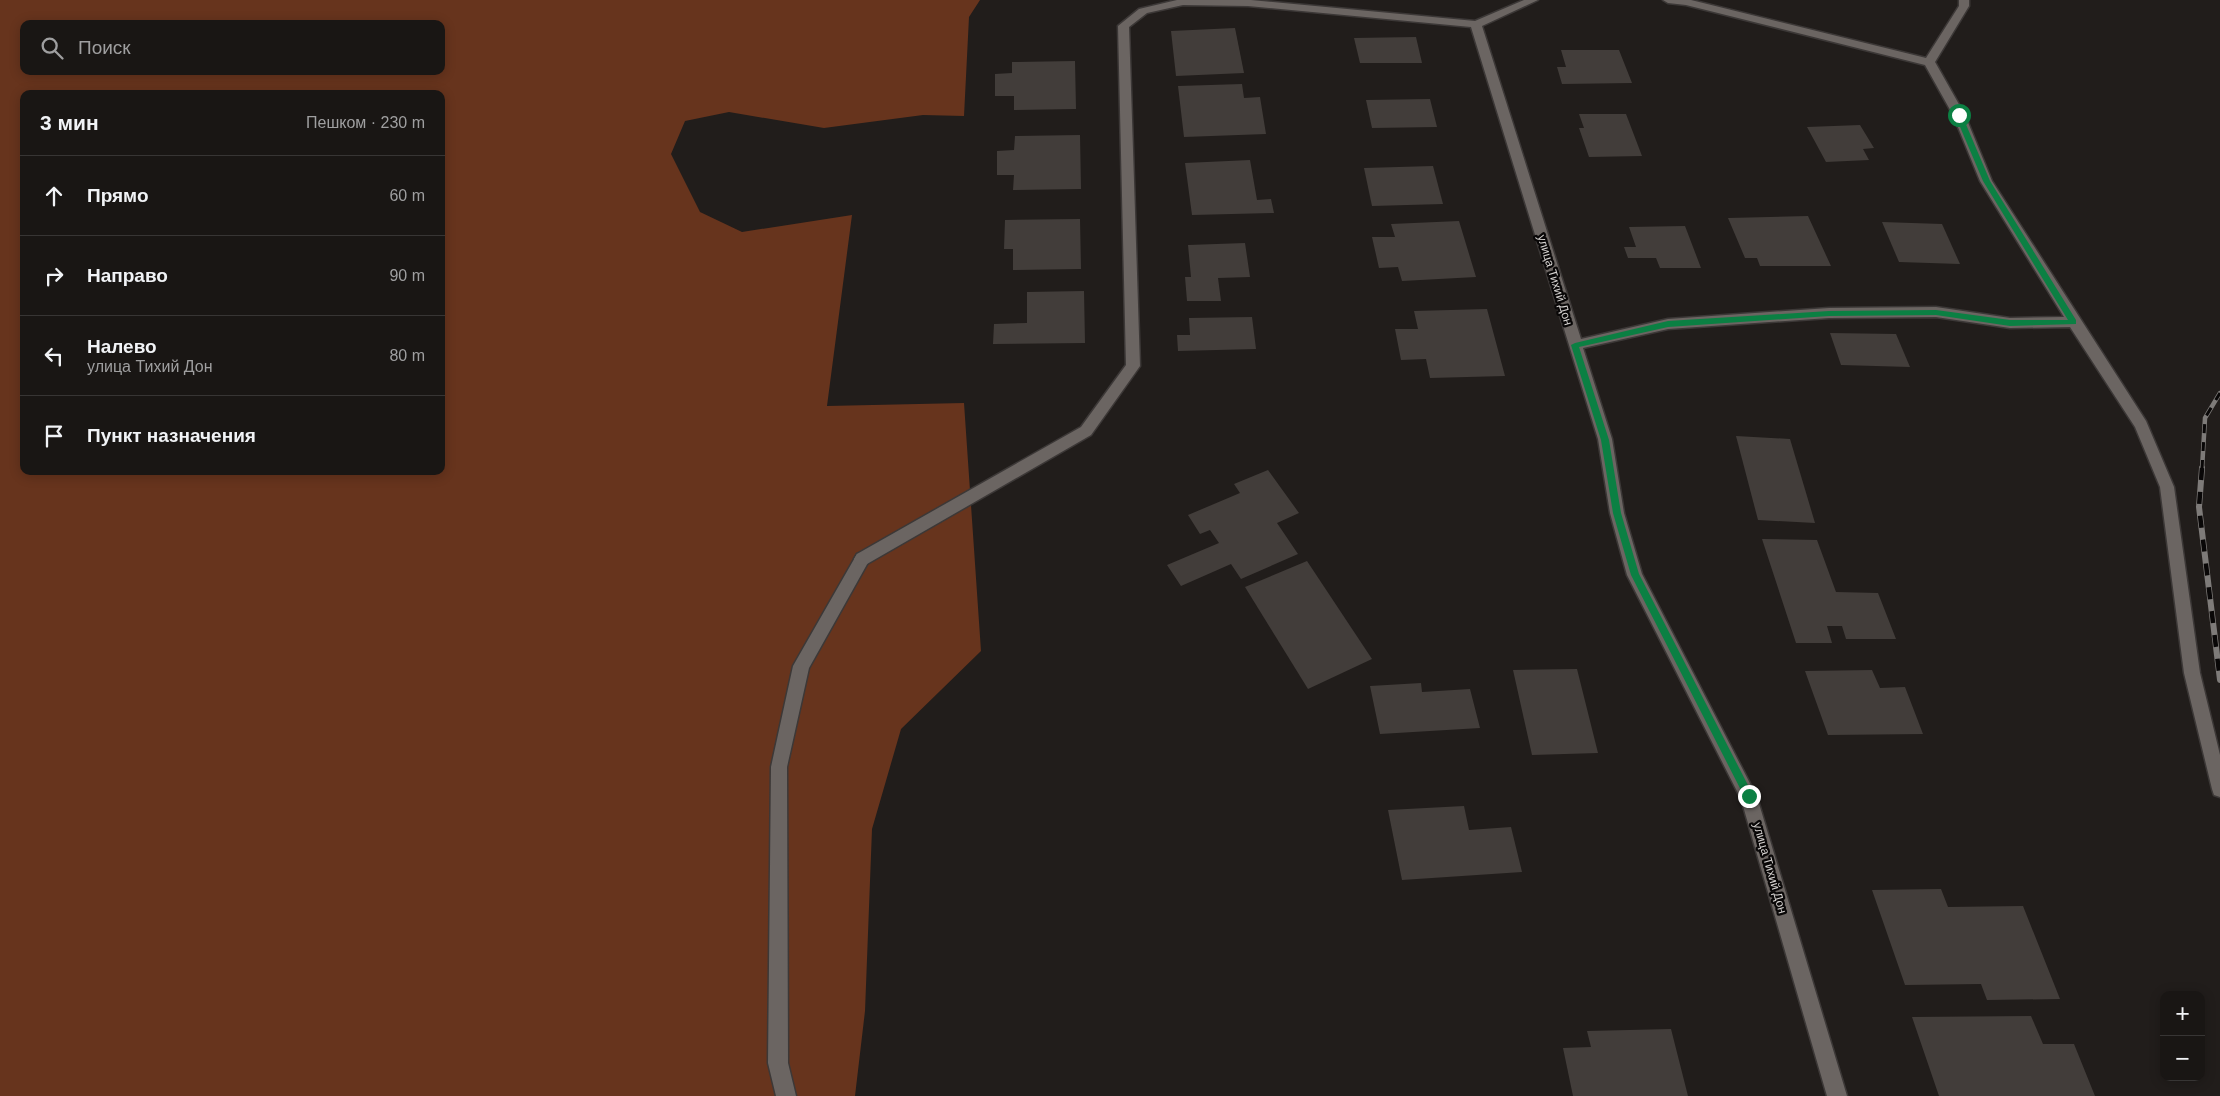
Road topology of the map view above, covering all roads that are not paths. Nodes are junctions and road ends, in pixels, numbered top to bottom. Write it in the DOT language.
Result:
graph roads {
  1 [pos="1533,0"];
  2 [pos="1668,0"];
  3 [pos="1964,0"];
  4 [pos="1476,24"];
  5 [pos="1929,62"];
  6 [pos="2074,322"];
  7 [pos="1575,345"];
  8 [pos="2220,789"];
  9 [pos="786,1096"];
  10 [pos="1837,1096"];
  1 -- 4 [label="street"];
  2 -- 5 [label="street"];
  3 -- 5 [label="street"];
  4 -- 7 [label="street, улица Тихий Дон"];
  4 -- 9 [label="street"];
  5 -- 6 [label="street"];
  6 -- 7 [label="street"];
  6 -- 8 [label="street"];
  7 -- 10 [label="street, улица Тихий Дон"];
}
